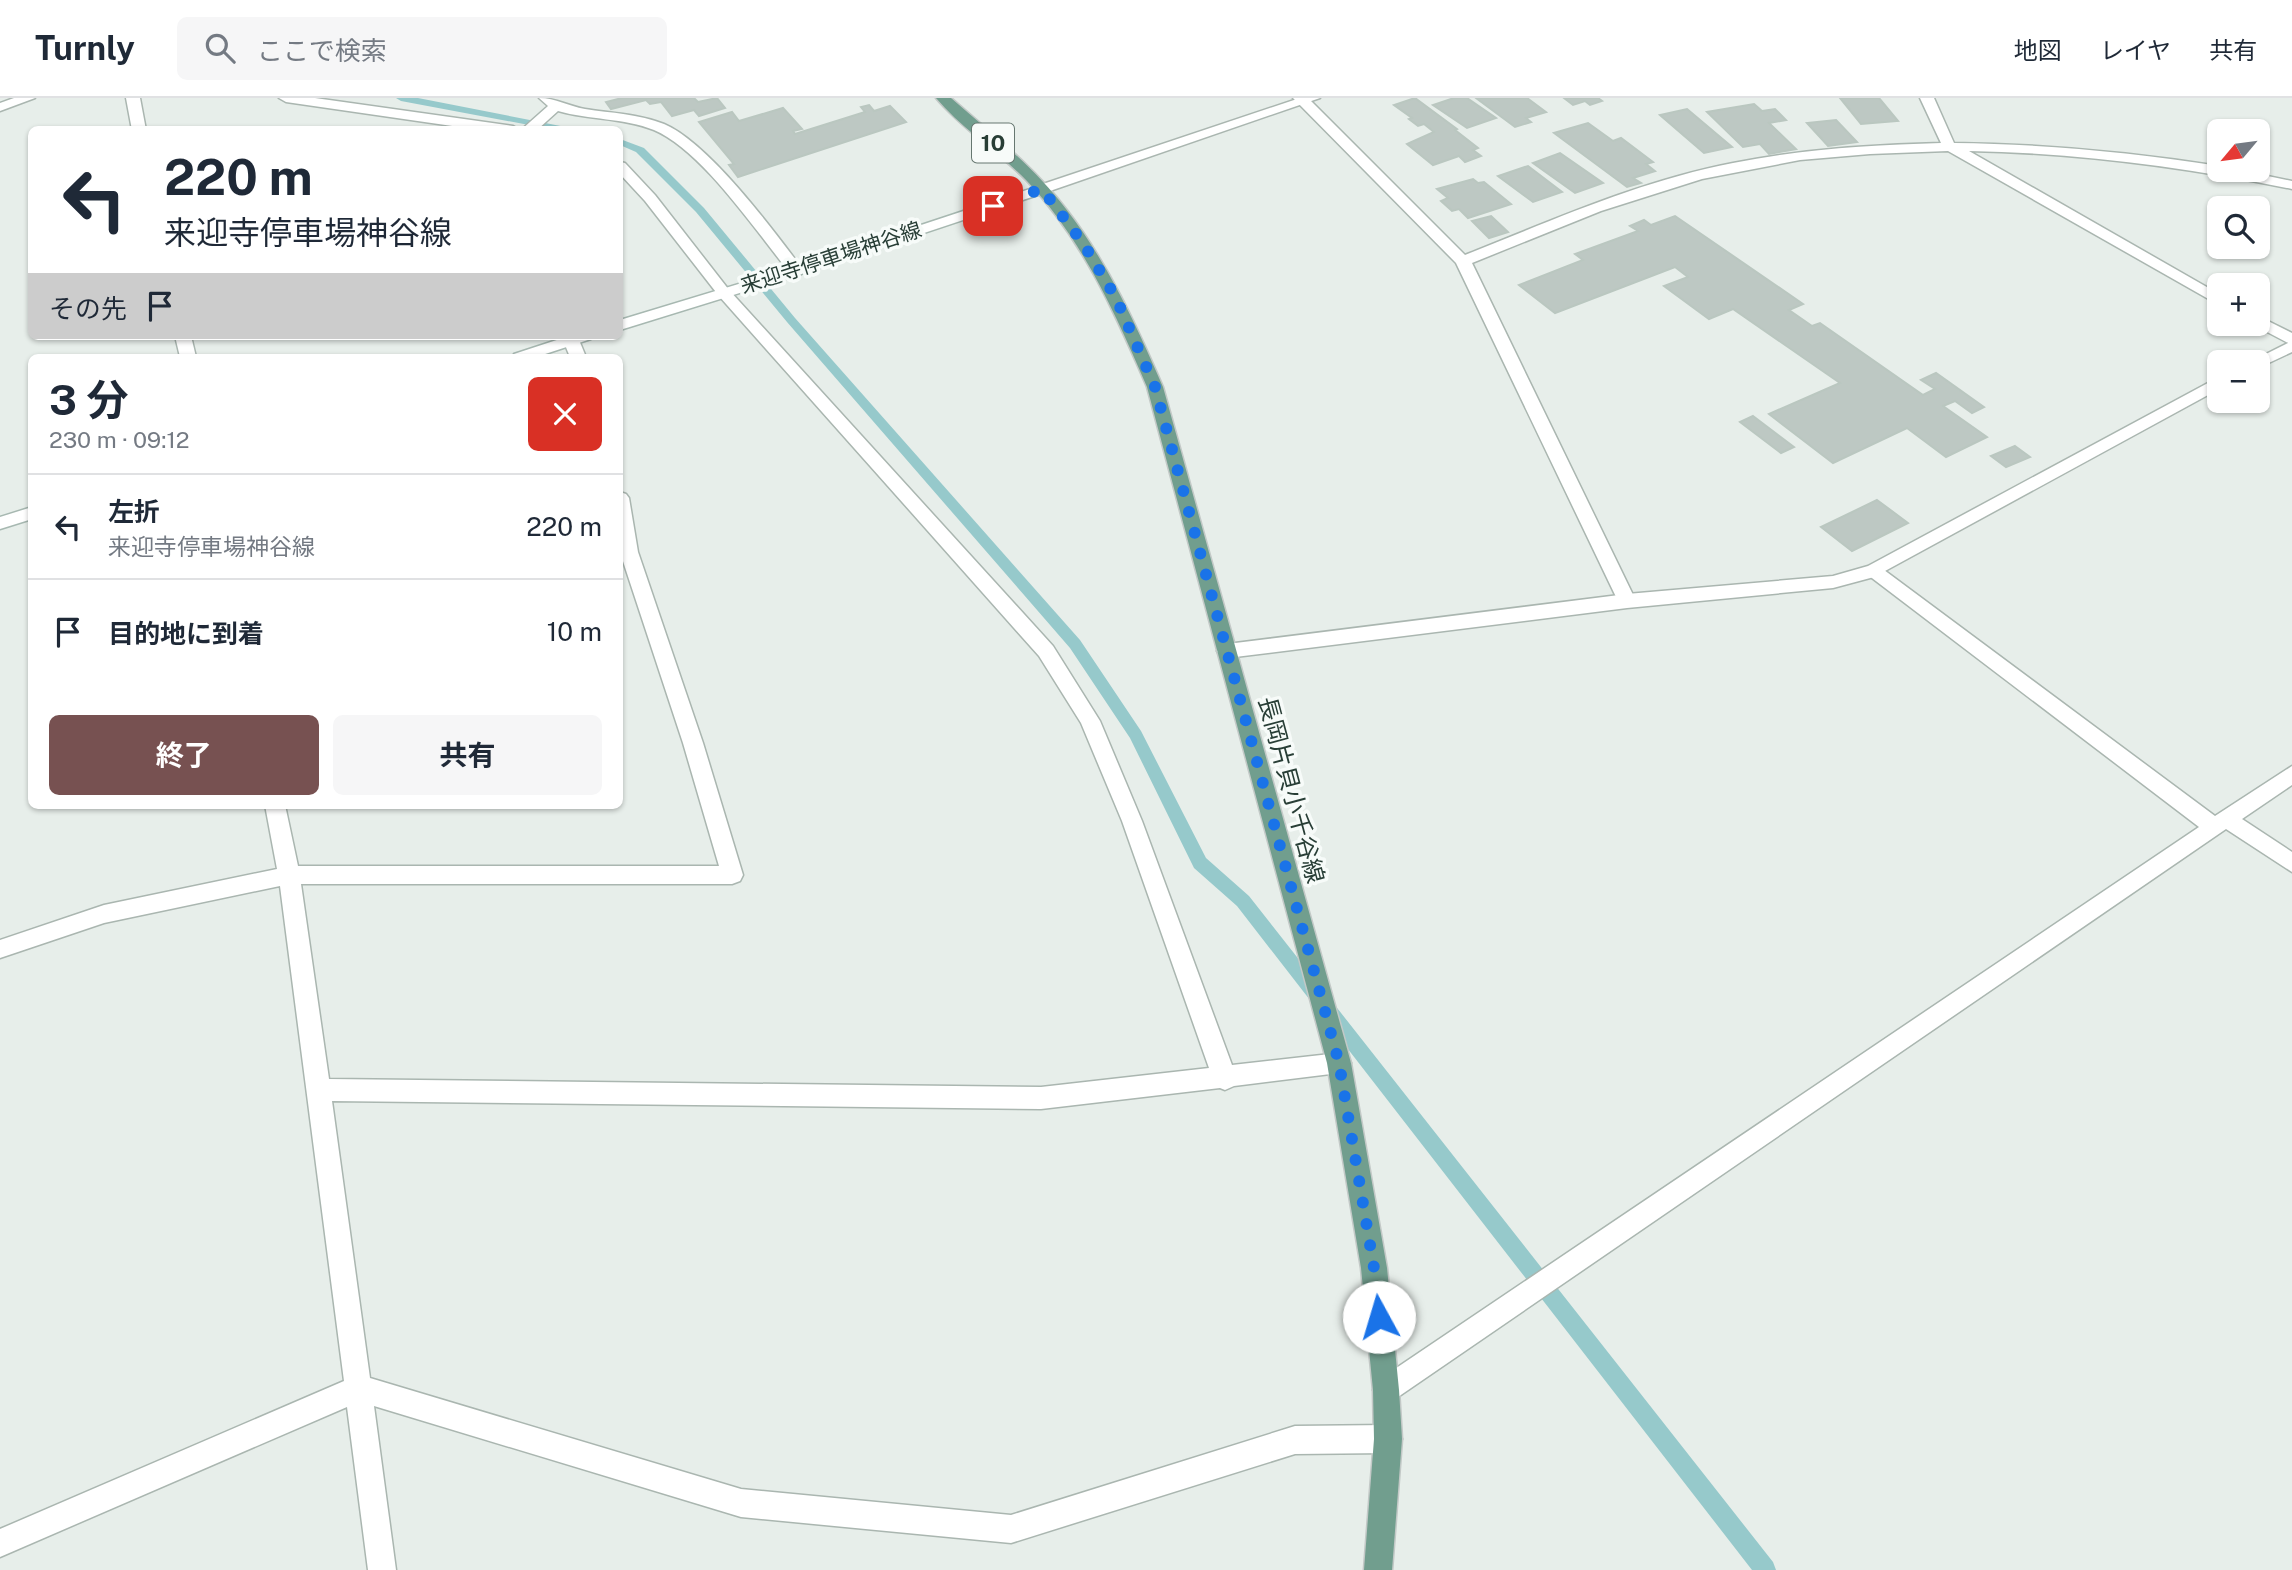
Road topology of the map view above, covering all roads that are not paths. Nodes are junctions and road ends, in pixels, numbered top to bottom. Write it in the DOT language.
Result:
graph roads {
  1 [pos="28,98"];
  2 [pos="132,98"];
  3 [pos="286,98"];
  4 [pos="943,98"];
  5 [pos="1927,98"];
  6 [pos="1306,99"];
  7 [pos="551,102"];
  8 [pos="0,107"];
  9 [pos="138,126"];
  10 [pos="485,126"];
  11 [pos="531,126"];
  12 [pos="1949,146"];
  13 [pos="623,169"];
  14 [pos="2292,185"];
  15 [pos="1042,189"];
  16 [pos="1463,261"];
  17 [pos="796,271"];
  18 [pos="724,293"];
  19 [pos="2207,293"];
  20 [pos="623,324"];
  21 [pos="2270,328"];
  22 [pos="572,340"];
  23 [pos="2292,340"];
  24 [pos="2292,346"];
  25 [pos="529,354"];
  26 [pos="2270,357"];
  27 [pos="2207,389"];
  28 [pos="28,514"];
  29 [pos="623,516"];
  30 [pos="0,523"];
  31 [pos="1874,571"];
  32 [pos="1627,601"];
  33 [pos="1227,651"];
  34 [pos="2292,775"];
  35 [pos="276,809"];
  36 [pos="2220,823"];
  37 [pos="2292,863"];
  38 [pos="289,875"];
  39 [pos="0,949"];
  40 [pos="1339,1063"];
  41 [pos="1225,1079"];
  42 [pos="319,1090"];
  43 [pos="359,1388"];
  44 [pos="1386,1390"];
  45 [pos="1388,1438"];
  46 [pos="0,1543"];
  47 [pos="382,1570"];
  48 [pos="1378,1570"];
  1 -- 8 [label="street"];
  2 -- 9 [label="street"];
  3 -- 10 [label="street"];
  4 -- 15 [label="main road, 長岡片貝小千谷線 / 10"];
  5 -- 12 [label="street"];
  6 -- 15 [label="street, 来迎寺停車場神谷線"];
  6 -- 16 [label="street"];
  7 -- 11 [label="street"];
  7 -- 17 [label="street"];
  12 -- 14 [label="street"];
  12 -- 16 [label="street"];
  12 -- 19 [label="street"];
  13 -- 18 [label="street"];
  15 -- 17 [label="street, 来迎寺停車場神谷線"];
  15 -- 33 [label="main road, 長岡片貝小千谷線 / 10"];
  16 -- 32 [label="street"];
  17 -- 18 [label="street, 来迎寺停車場神谷線"];
  18 -- 20 [label="street, 来迎寺停車場神谷線"];
  18 -- 41 [label="street"];
  21 -- 23 [label="street"];
  22 -- 25 [label="street"];
  24 -- 26 [label="street"];
  27 -- 31 [label="street"];
  28 -- 30 [label="street"];
  29 -- 38 [label="street"];
  31 -- 32 [label="street"];
  31 -- 36 [label="street"];
  32 -- 33 [label="street"];
  33 -- 40 [label="main road, 長岡片貝小千谷線 / 10"];
  34 -- 36 [label="street"];
  35 -- 38 [label="street"];
  36 -- 37 [label="street"];
  36 -- 44 [label="street"];
  38 -- 39 [label="street"];
  38 -- 42 [label="street"];
  40 -- 41 [label="street"];
  40 -- 44 [label="main road, 長岡片貝小千谷線 / 10"];
  41 -- 42 [label="street"];
  42 -- 43 [label="street"];
  43 -- 45 [label="street"];
  43 -- 46 [label="street"];
  43 -- 47 [label="street"];
  44 -- 45 [label="main road, 長岡片貝小千谷線 / 10"];
  45 -- 48 [label="main road, 長岡片貝小千谷線 / 10"];
}
